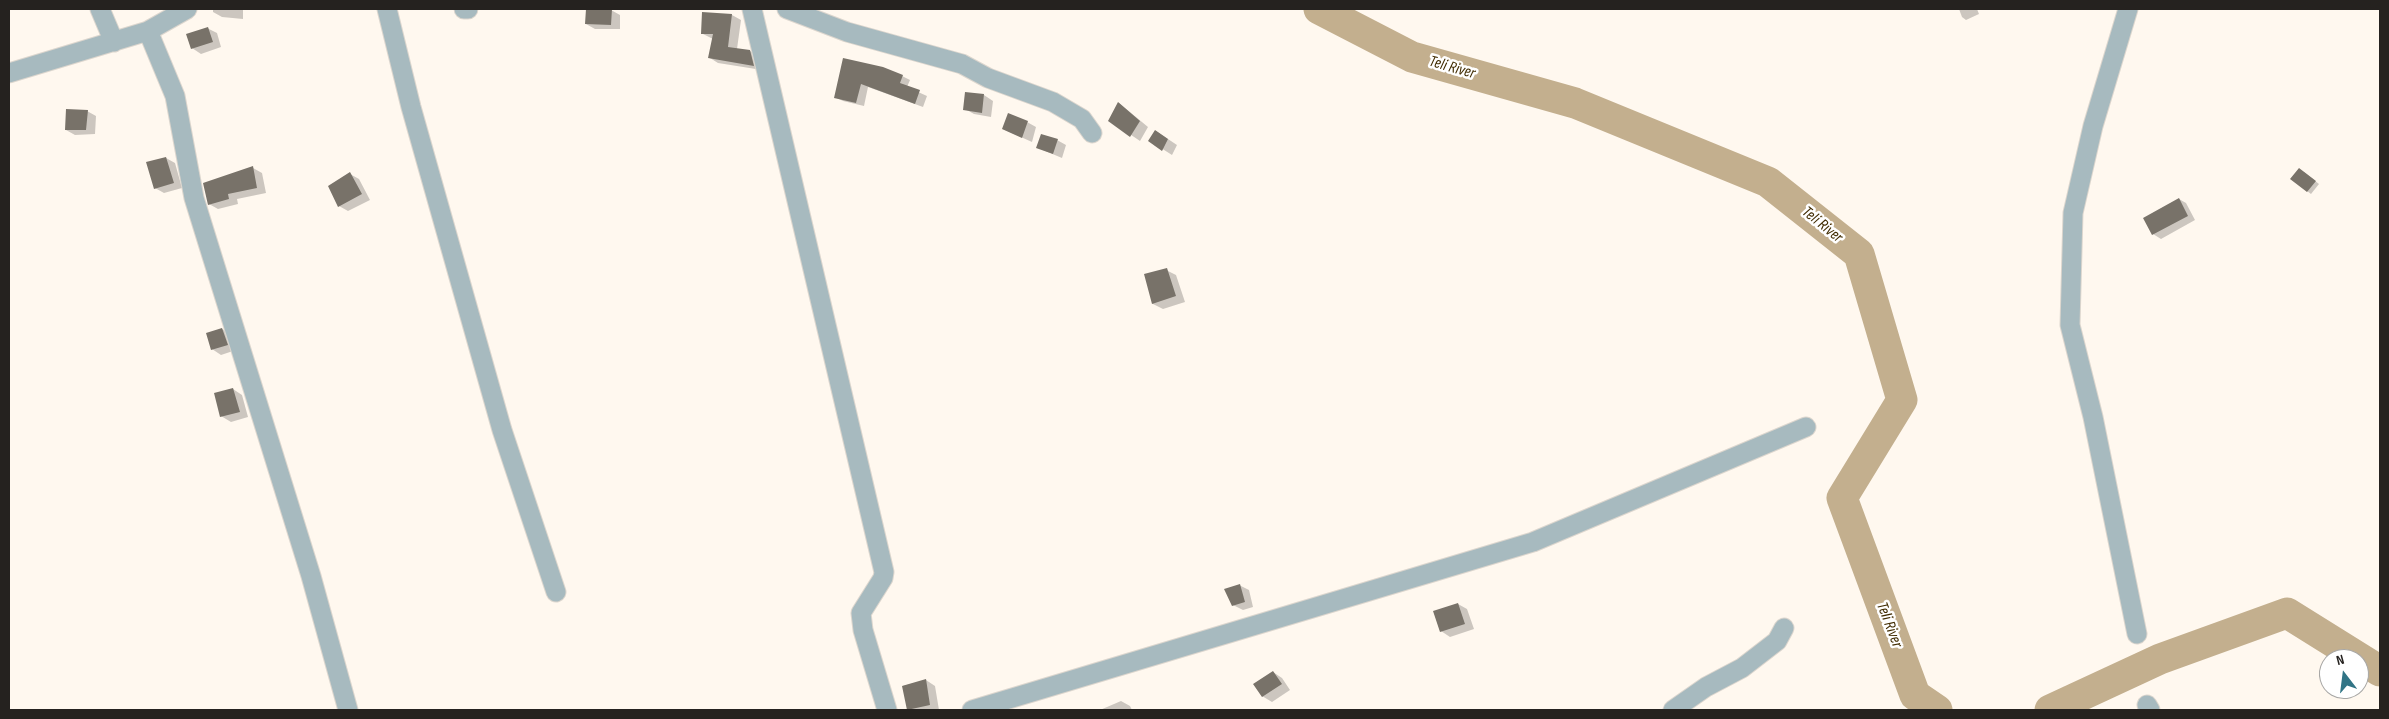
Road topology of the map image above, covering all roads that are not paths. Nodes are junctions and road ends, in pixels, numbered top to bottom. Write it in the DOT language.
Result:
graph roads {
  1 [pos="100,9"];
  2 [pos="187,9"];
  3 [pos="387,9"];
  4 [pos="752,9"];
  5 [pos="787,9"];
  6 [pos="2128,9"];
  7 [pos="148,31"];
  8 [pos="114,42"];
  9 [pos="9,73"];
  10 [pos="1092,133"];
  11 [pos="1806,427"];
  12 [pos="556,592"];
  13 [pos="1784,628"];
  14 [pos="2137,634"];
  15 [pos="348,710"];
  16 [pos="887,710"];
  17 [pos="972,710"];
  18 [pos="1673,710"];
  1 -- 8 [label="street"];
  2 -- 7 [label="street"];
  3 -- 12 [label="street"];
  4 -- 16 [label="street"];
  5 -- 10 [label="street"];
  6 -- 14 [label="street"];
  7 -- 8 [label="street"];
  7 -- 15 [label="street"];
  8 -- 9 [label="street"];
  11 -- 17 [label="street"];
  13 -- 18 [label="street"];
}
